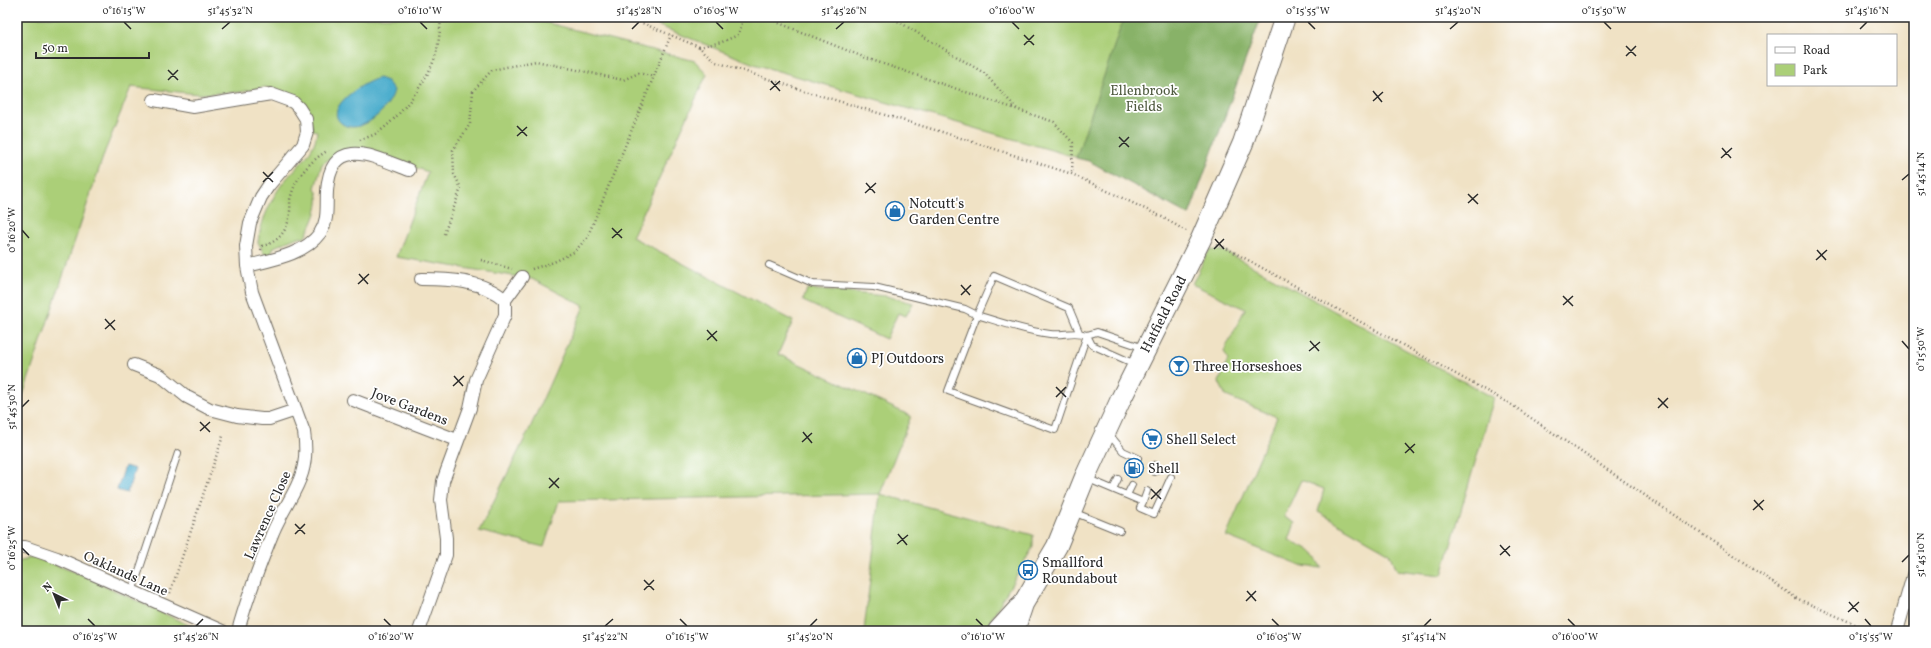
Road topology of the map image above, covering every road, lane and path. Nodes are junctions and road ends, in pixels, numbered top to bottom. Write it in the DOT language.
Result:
graph roads {
  1 [pos="628,17"];
  2 [pos="744,17"];
  3 [pos="764,17"];
  4 [pos="891,17"];
  5 [pos="1285,17"];
  6 [pos="672,35"];
  7 [pos="699,47"];
  8 [pos="654,77"];
  9 [pos="154,100"];
  10 [pos="1017,110"];
  11 [pos="409,170"];
  12 [pos="1072,174"];
  13 [pos="444,234"];
  14 [pos="1201,239"];
  15 [pos="481,260"];
  16 [pos="769,265"];
  17 [pos="247,266"];
  18 [pos="524,275"];
  19 [pos="421,279"];
  20 [pos="505,300"];
  21 [pos="977,315"];
  22 [pos="1079,332"];
  23 [pos="1087,335"];
  24 [pos="1142,357"];
  25 [pos="134,365"];
  26 [pos="353,400"];
  27 [pos="296,410"];
  28 [pos="1106,431"];
  29 [pos="223,436"];
  30 [pos="457,440"];
  31 [pos="178,453"];
  32 [pos="1138,458"];
  33 [pos="1085,477"];
  34 [pos="1171,477"];
  35 [pos="1118,479"];
  36 [pos="1132,485"];
  37 [pos="1114,489"];
  38 [pos="1147,491"];
  39 [pos="1127,495"];
  40 [pos="1143,502"];
  41 [pos="1072,511"];
  42 [pos="1120,531"];
  43 [pos="17,547"];
  44 [pos="1914,572"];
  45 [pos="132,592"];
  46 [pos="1023,604"];
  47 [pos="165,607"];
  48 [pos="222,631"];
  49 [pos="238,631"];
  50 [pos="419,631"];
  51 [pos="998,631"];
  52 [pos="1014,631"];
  53 [pos="1879,631"];
  54 [pos="1898,631"];
  1 -- 6 [label="path"];
  2 -- 7 [label="path"];
  3 -- 10 [label="path"];
  4 -- 10 [label="path"];
  5 -- 14 [label="main road, Hatfield Road"];
  6 -- 7 [label="path"];
  6 -- 8 [label="path"];
  7 -- 12 [label="path"];
  8 -- 13 [label="path"];
  8 -- 18 [label="path"];
  9 -- 17 [label="street, Lawrence Close"];
  10 -- 12 [label="path"];
  11 -- 17 [label="street"];
  12 -- 14 [label="path"];
  14 -- 24 [label="main road, Hatfield Road"];
  14 -- 53 [label="path"];
  15 -- 18 [label="path"];
  16 -- 21 [label="lane"];
  17 -- 27 [label="street, Lawrence Close"];
  18 -- 20 [label="street"];
  19 -- 20 [label="street"];
  20 -- 30 [label="street, Jove Gardens"];
  21 -- 22 [label="lane"];
  21 -- 22 [label="lane"];
  21 -- 23 [label="lane"];
  22 -- 23 [label="lane"];
  23 -- 24 [label="lane"];
  23 -- 24 [label="lane"];
  24 -- 28 [label="main road, Hatfield Road"];
  25 -- 27 [label="street"];
  26 -- 30 [label="street, Jove Gardens"];
  27 -- 49 [label="street, Lawrence Close"];
  28 -- 32 [label="lane"];
  28 -- 33 [label="main road, Hatfield Road"];
  29 -- 47 [label="path"];
  30 -- 50 [label="street, Jove Gardens"];
  31 -- 45 [label="lane"];
  33 -- 37 [label="lane"];
  33 -- 41 [label="main road, Hatfield Road"];
  34 -- 40 [label="lane"];
  35 -- 37 [label="lane"];
  36 -- 39 [label="lane"];
  37 -- 39 [label="lane"];
  38 -- 40 [label="lane"];
  39 -- 40 [label="lane"];
  41 -- 42 [label="lane"];
  41 -- 46 [label="main road, Hatfield Road"];
  43 -- 45 [label="street, Oaklands Lane"];
  44 -- 54 [label="street"];
  45 -- 47 [label="street, Oaklands Lane"];
  46 -- 51 [label="main road, Hatfield Road"];
  46 -- 52 [label="main road, Hatfield Road"];
  47 -- 48 [label="street, Oaklands Lane"];
}
